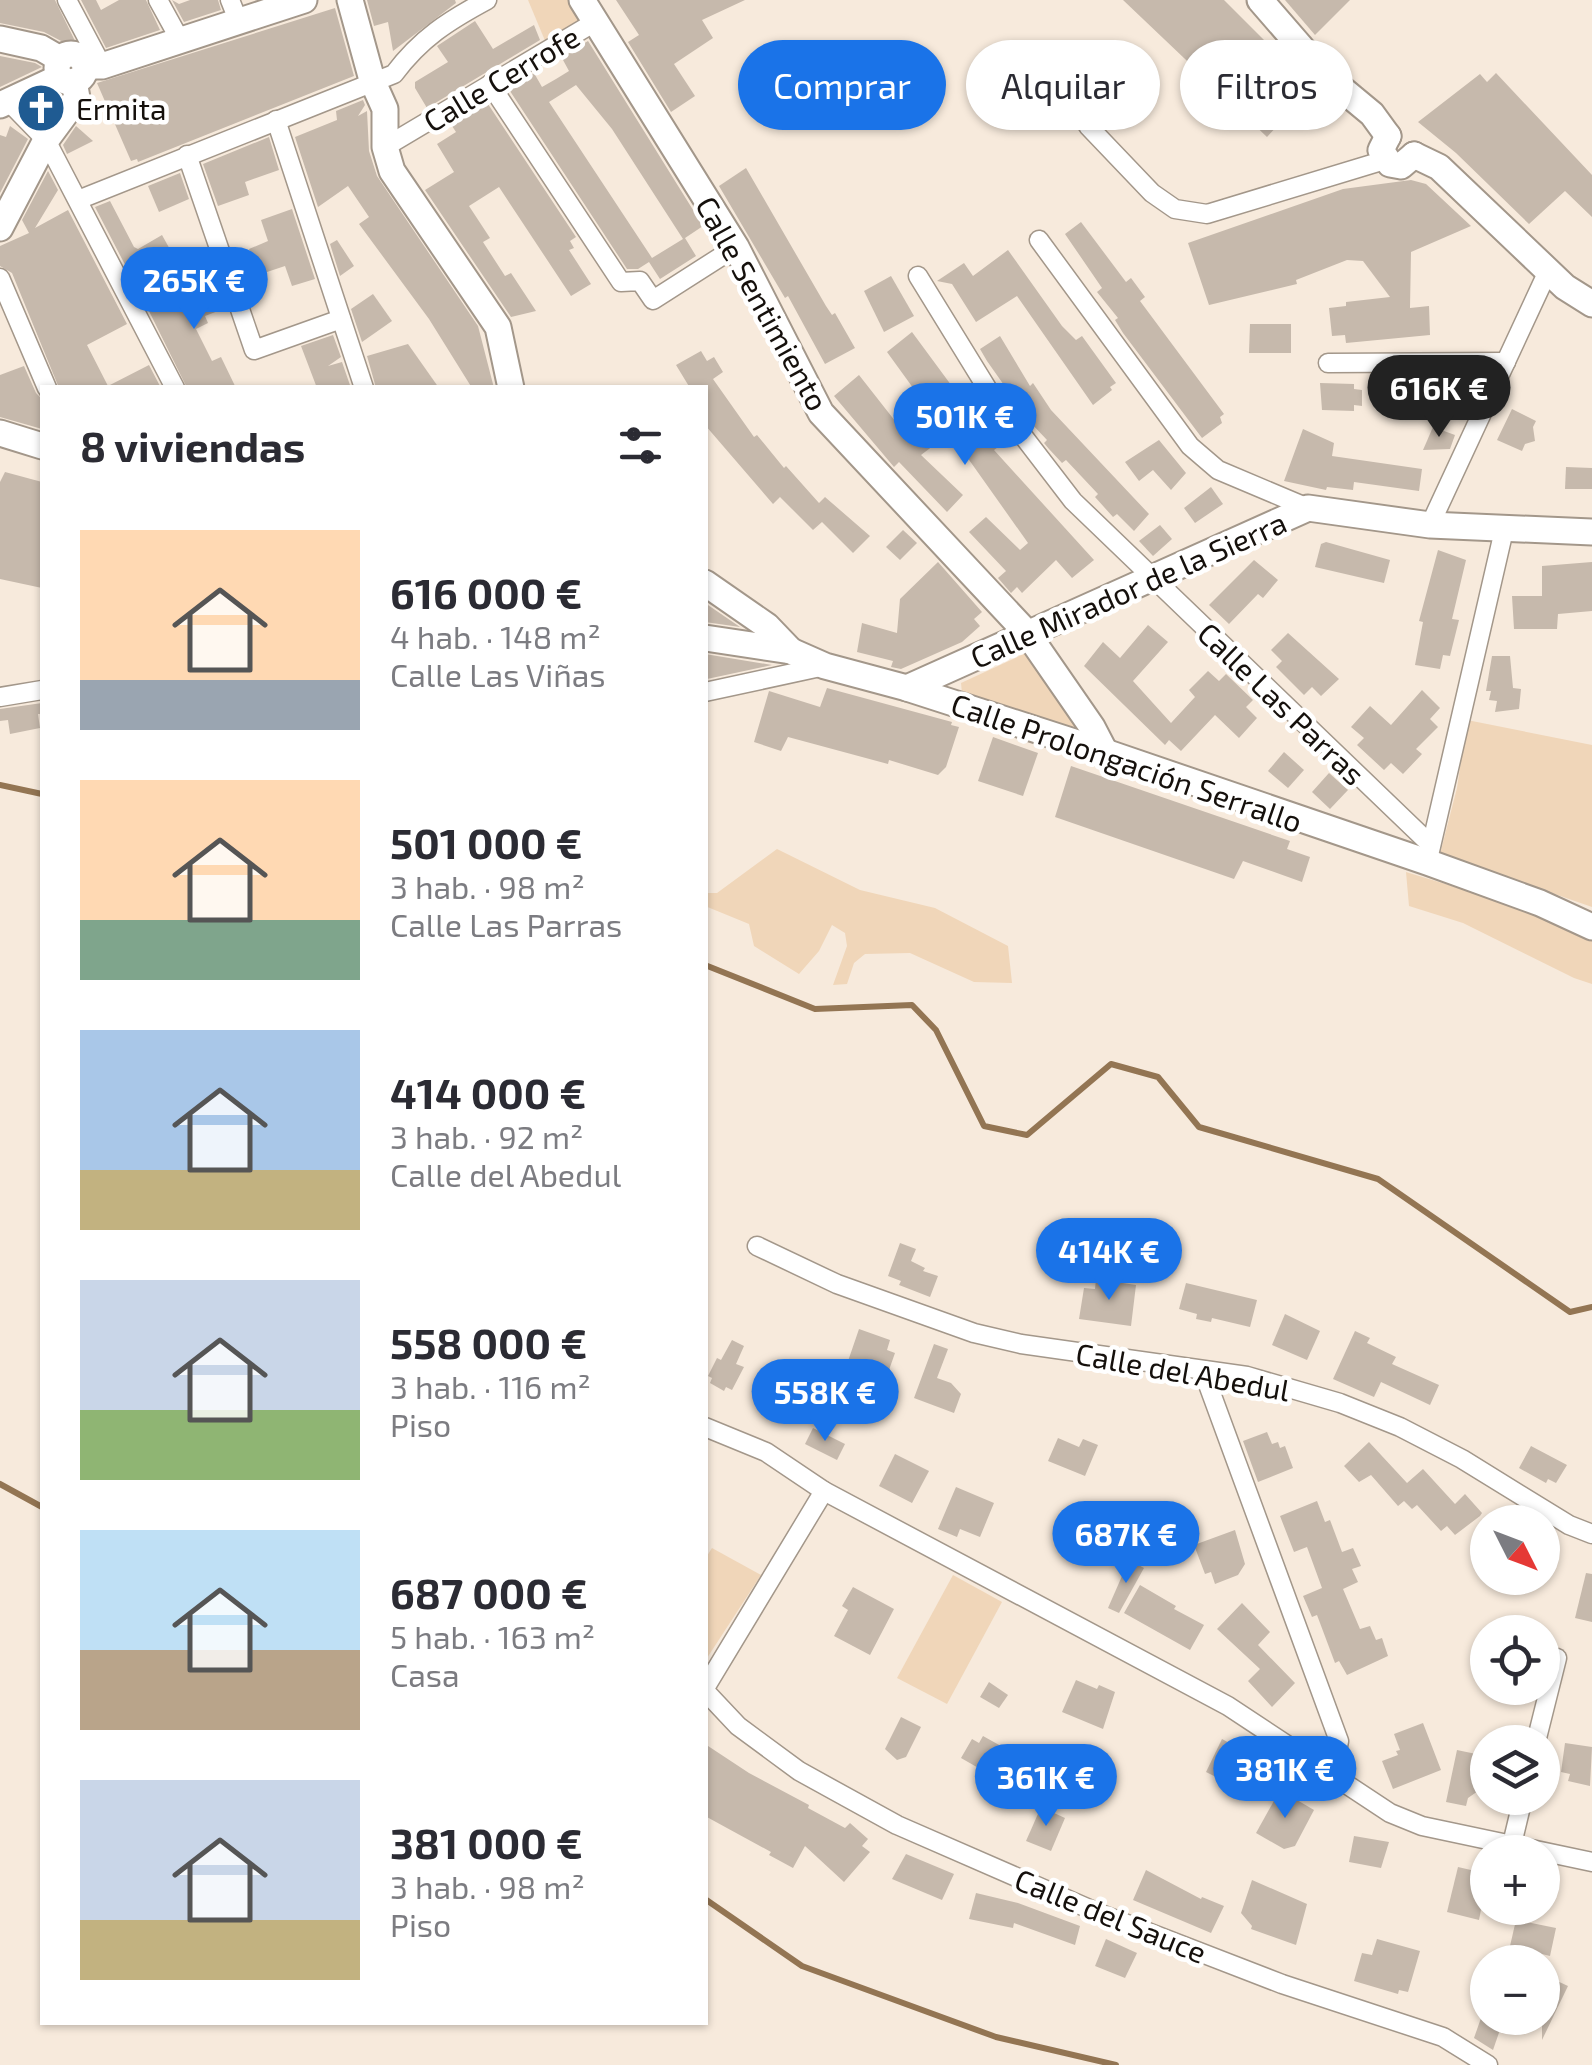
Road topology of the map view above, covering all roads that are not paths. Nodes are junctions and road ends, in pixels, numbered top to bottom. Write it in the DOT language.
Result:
graph roads {
  1 [pos="67,0"];
  2 [pos="158,0"];
  3 [pos="304,0"];
  4 [pos="350,0"];
  5 [pos="487,0"];
  6 [pos="1260,0"];
  7 [pos="234,10"];
  8 [pos="588,11"];
  9 [pos="0,39"];
  10 [pos="180,40"];
  11 [pos="76,70"];
  12 [pos="372,80"];
  13 [pos="490,84"];
  14 [pos="5,104"];
  15 [pos="276,120"];
  16 [pos="1092,130"];
  17 [pos="46,140"];
  18 [pos="385,147"];
  19 [pos="1386,148"];
  20 [pos="187,155"];
  21 [pos="78,200"];
  22 [pos="0,228"];
  23 [pos="1039,240"];
  24 [pos="736,248"];
  25 [pos="1548,271"];
  26 [pos="918,276"];
  27 [pos="0,278"];
  28 [pos="1592,304"];
  29 [pos="342,319"];
  30 [pos="1506,362"];
  31 [pos="1328,363"];
  32 [pos="46,385"];
  33 [pos="174,385"];
  34 [pos="363,385"];
  35 [pos="510,385"];
  36 [pos="0,433"];
  37 [pos="40,445"];
  38 [pos="1308,508"];
  39 [pos="1430,525"];
  40 [pos="1504,530"];
  41 [pos="1592,532"];
  42 [pos="1151,578"];
  43 [pos="708,584"];
  44 [pos="1027,633"];
  45 [pos="708,638"];
  46 [pos="791,651"];
  47 [pos="825,666"];
  48 [pos="907,688"];
  49 [pos="40,690"];
  50 [pos="708,691"];
  51 [pos="0,697"];
  52 [pos="1105,752"];
  53 [pos="1429,853"];
  54 [pos="1592,927"];
  55 [pos="758,1246"];
  56 [pos="1203,1372"];
  57 [pos="708,1428"];
  58 [pos="824,1491"];
  59 [pos="1592,1534"];
  60 [pos="708,1685"];
  61 [pos="708,1693"];
  62 [pos="1332,1772"];
  63 [pos="1470,1836"];
  64 [pos="1560,1855"];
  65 [pos="1592,1862"];
  66 [pos="1488,2065"];
  1 -- 11 [label="street"];
  2 -- 10 [label="street"];
  3 -- 7 [label="street"];
  4 -- 12 [label="street"];
  5 -- 12 [label="street"];
  6 -- 19 [label="street"];
  7 -- 10 [label="street"];
  8 -- 13 [label="street, Calle Cerrofe"];
  8 -- 24 [label="street, Calle Sentimiento"];
  9 -- 11 [label="street"];
  10 -- 11 [label="street"];
  11 -- 14 [label="street"];
  11 -- 17 [label="street"];
  12 -- 15 [label="street"];
  12 -- 18 [label="street"];
  13 -- 18 [label="street, Calle Cerrofe"];
  13 -- 24 [label="street"];
  14 -- 17 [label="street"];
  15 -- 20 [label="street"];
  15 -- 29 [label="street"];
  16 -- 19 [label="street"];
  17 -- 21 [label="street"];
  17 -- 22 [label="street"];
  18 -- 35 [label="street"];
  19 -- 25 [label="street"];
  20 -- 21 [label="street"];
  20 -- 29 [label="street"];
  21 -- 33 [label="street"];
  23 -- 38 [label="street"];
  24 -- 44 [label="street, Calle Sentimiento"];
  25 -- 28 [label="street"];
  25 -- 30 [label="street"];
  26 -- 42 [label="street, Calle Las Parras"];
  27 -- 32 [label="street"];
  29 -- 34 [label="street"];
  30 -- 31 [label="street"];
  30 -- 39 [label="street"];
  36 -- 37 [label="street"];
  38 -- 39 [label="street, Calle Mirador de la Sierra"];
  38 -- 42 [label="street, Calle Mirador de la Sierra"];
  39 -- 40 [label="street, Calle Mirador de la Sierra"];
  40 -- 41 [label="street, Calle Mirador de la Sierra"];
  40 -- 53 [label="street"];
  42 -- 44 [label="street, Calle Mirador de la Sierra"];
  42 -- 53 [label="street, Calle Las Parras"];
  43 -- 46 [label="street"];
  44 -- 48 [label="street, Calle Mirador de la Sierra"];
  44 -- 52 [label="street, Calle Sentimiento"];
  45 -- 46 [label="street"];
  46 -- 47 [label="street, Calle Prolongación Serrallo"];
  47 -- 48 [label="street, Calle Prolongación Serrallo"];
  47 -- 50 [label="street"];
  48 -- 52 [label="street, Calle Prolongación Serrallo"];
  49 -- 51 [label="street"];
  52 -- 53 [label="street, Calle Prolongación Serrallo"];
  53 -- 54 [label="street, Calle Prolongación Serrallo"];
  55 -- 56 [label="street, Calle del Abedul"];
  56 -- 59 [label="street, Calle del Abedul"];
  56 -- 62 [label="street"];
  57 -- 58 [label="street"];
  58 -- 60 [label="street"];
  58 -- 62 [label="street"];
  61 -- 66 [label="street, Calle del Sauce"];
  62 -- 63 [label="street"];
  64 -- 65 [label="street"];
}
